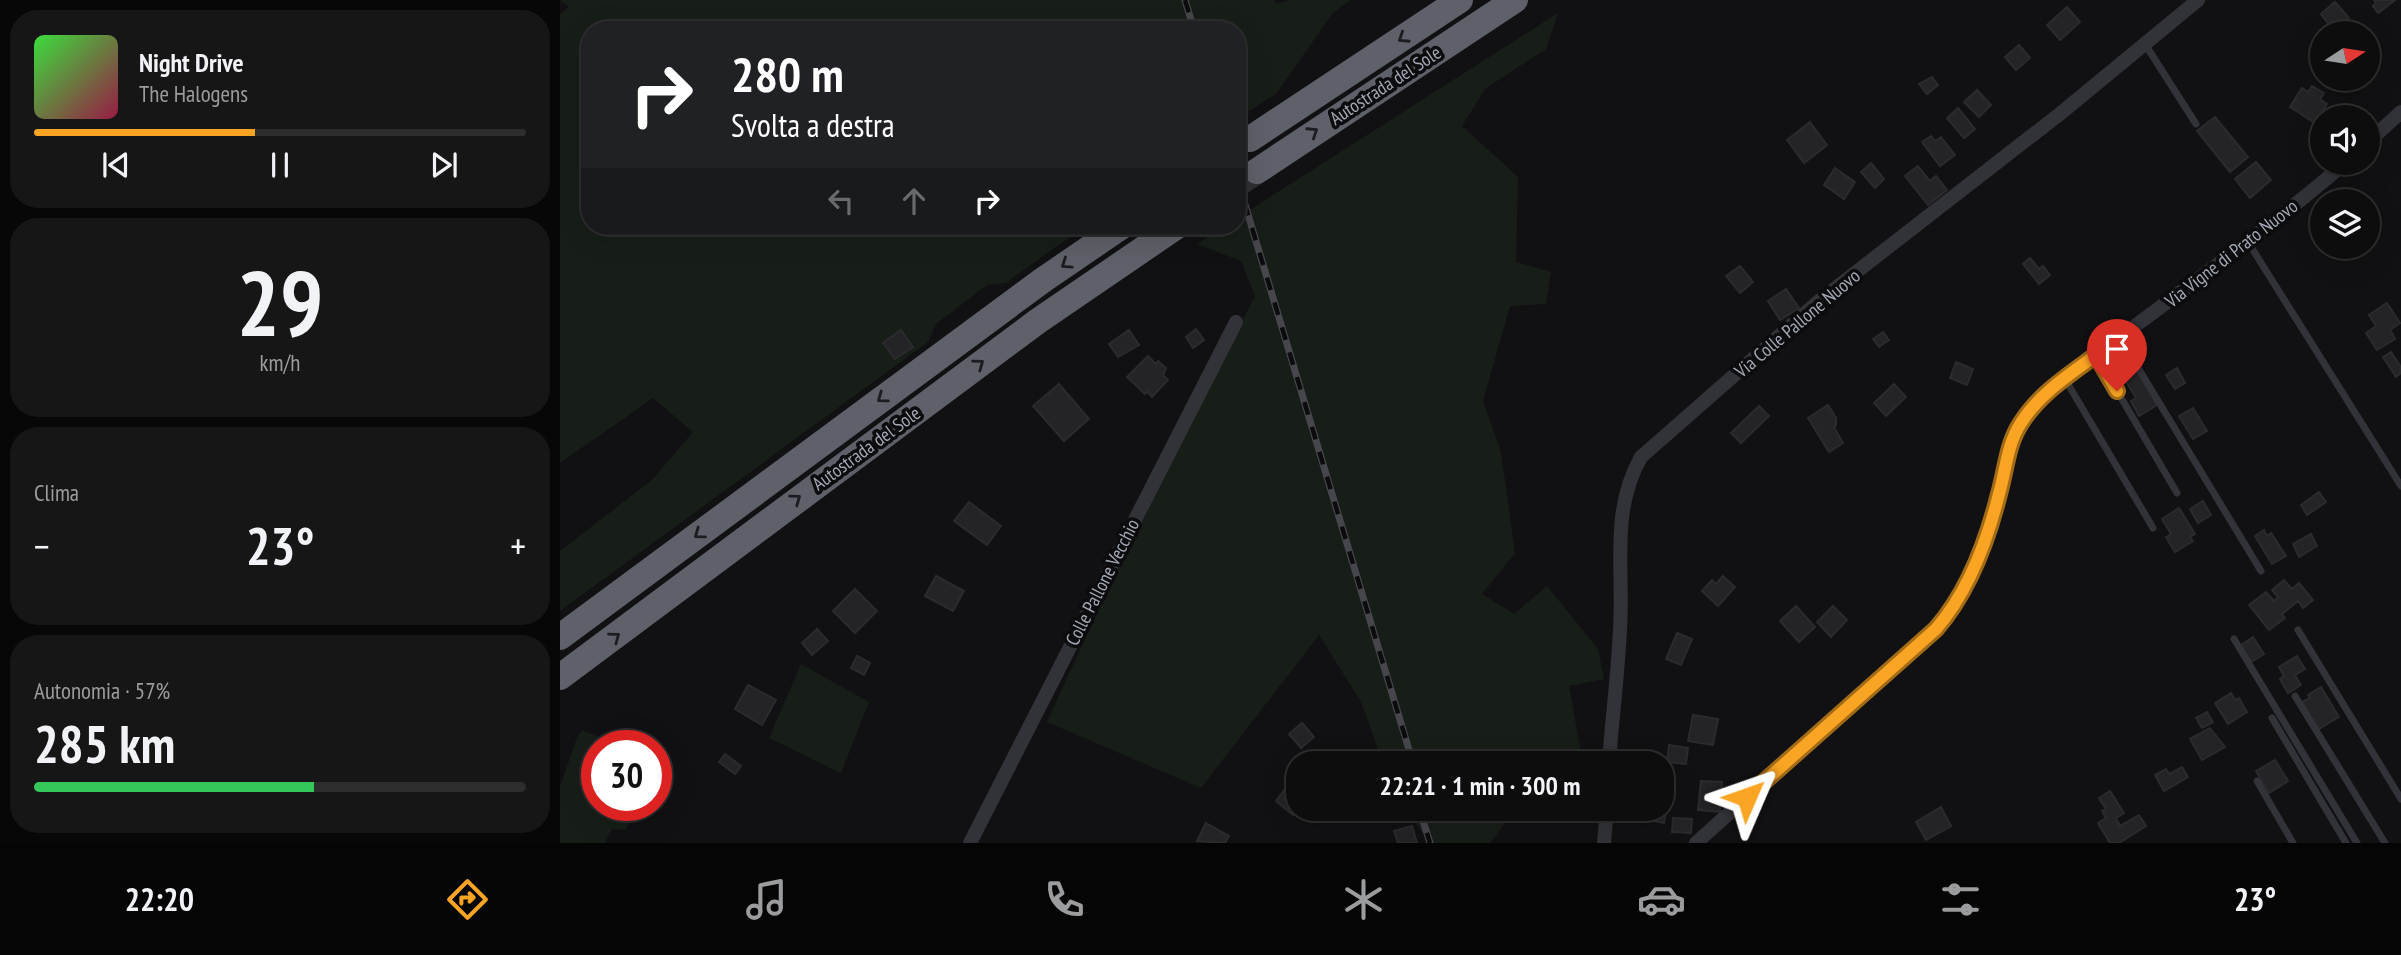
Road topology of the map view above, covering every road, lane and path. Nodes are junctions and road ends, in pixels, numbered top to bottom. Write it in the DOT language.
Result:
graph roads {
  1 [pos="1460,0"];
  2 [pos="1515,0"];
  3 [pos="2198,0"];
  4 [pos="2145,44"];
  5 [pos="2401,112"];
  6 [pos="2196,124"];
  7 [pos="2380,131"];
  8 [pos="1250,139"];
  9 [pos="1257,171"];
  10 [pos="2330,175"];
  11 [pos="1109,235"];
  12 [pos="1164,235"];
  13 [pos="2248,242"];
  14 [pos="1236,322"];
  15 [pos="2120,337"];
  16 [pos="2096,355"];
  17 [pos="2065,379"];
  18 [pos="2401,486"];
  19 [pos="2177,493"];
  20 [pos="2153,528"];
  21 [pos="2261,571"];
  22 [pos="2298,630"];
  23 [pos="560,637"];
  24 [pos="2234,639"];
  25 [pos="560,677"];
  26 [pos="2295,696"];
  27 [pos="2272,718"];
  28 [pos="1610,751"];
  29 [pos="2257,781"];
  30 [pos="2401,800"];
  31 [pos="1606,821"];
  32 [pos="970,843"];
  33 [pos="1604,843"];
  34 [pos="1696,843"];
  35 [pos="2293,843"];
  36 [pos="2346,843"];
  37 [pos="2357,843"];
  38 [pos="2385,843"];
  1 -- 8 [label="highway, Autostrada del Sole, one-way"];
  9 -- 2 [label="highway, Autostrada del Sole, one-way"];
  3 -- 4 [label="street, Via Colle Pallone Nuovo"];
  4 -- 6 [label="lane"];
  4 -- 28 [label="street, Via Colle Pallone Nuovo"];
  5 -- 7 [label="street"];
  10 -- 13 [label="street, Via Vigne di Prato Nuovo"];
  11 -- 23 [label="highway, Autostrada del Sole, one-way"];
  25 -- 12 [label="highway, Autostrada del Sole, one-way"];
  13 -- 15 [label="street, Via Vigne di Prato Nuovo"];
  13 -- 18 [label="lane"];
  14 -- 32 [label="street, Colle Pallone Vecchio"];
  15 -- 16 [label="street, Via Vigne di Prato Nuovo"];
  15 -- 21 [label="lane"];
  16 -- 17 [label="street, Via Vigne di Prato Nuovo"];
  16 -- 19 [label="lane"];
  17 -- 20 [label="lane"];
  17 -- 34 [label="street, Via Vigne di Prato Nuovo"];
  22 -- 30 [label="lane"];
  24 -- 37 [label="lane"];
  26 -- 38 [label="lane"];
  27 -- 36 [label="lane"];
  29 -- 35 [label="lane"];
  31 -- 33 [label="street"];
}
